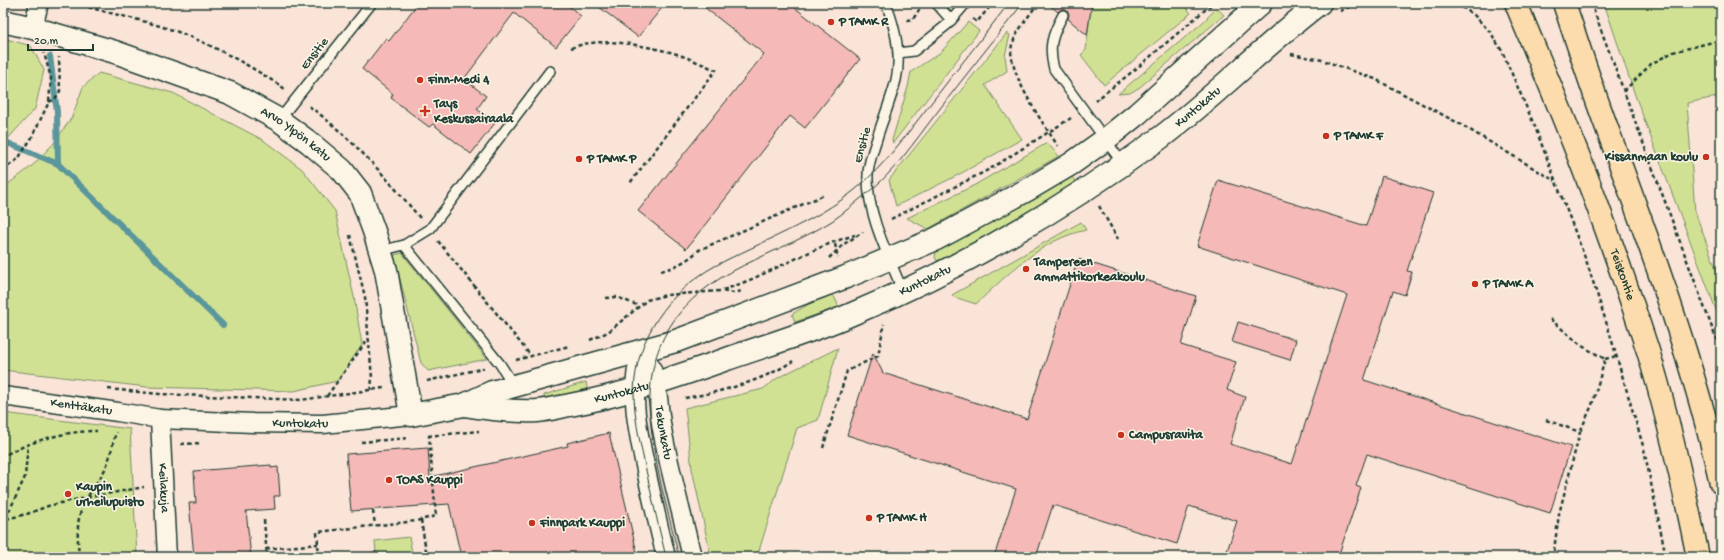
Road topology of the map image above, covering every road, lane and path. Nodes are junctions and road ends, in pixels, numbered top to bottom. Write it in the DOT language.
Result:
graph roads {
  1 [pos="39,3"];
  2 [pos="372,3"];
  3 [pos="886,3"];
  4 [pos="936,3"];
  5 [pos="966,3"];
  6 [pos="1038,3"];
  7 [pos="1213,3"];
  8 [pos="1261,3"];
  9 [pos="1320,3"];
  10 [pos="1456,3"];
  11 [pos="1501,3"];
  12 [pos="1516,3"];
  13 [pos="1564,3"];
  14 [pos="1591,3"];
  15 [pos="1063,15"];
  16 [pos="3,20"];
  17 [pos="952,20"];
  18 [pos="33,28"];
  19 [pos="1526,28"];
  20 [pos="1721,40"];
  21 [pos="51,43"];
  22 [pos="571,48"];
  23 [pos="898,53"];
  24 [pos="1285,53"];
  25 [pos="550,71"];
  26 [pos="1110,90"];
  27 [pos="1624,91"];
  28 [pos="49,102"];
  29 [pos="1071,118"];
  30 [pos="279,120"];
  31 [pos="328,120"];
  32 [pos="1049,132"];
  33 [pos="1106,139"];
  34 [pos="310,143"];
  35 [pos="1124,164"];
  36 [pos="3,170"];
  37 [pos="1555,181"];
  38 [pos="630,183"];
  39 [pos="824,195"];
  40 [pos="1097,202"];
  41 [pos="877,226"];
  42 [pos="349,230"];
  43 [pos="858,235"];
  44 [pos="1118,239"];
  45 [pos="835,244"];
  46 [pos="404,245"];
  47 [pos="380,251"];
  48 [pos="836,251"];
  49 [pos="838,258"];
  50 [pos="890,259"];
  51 [pos="823,261"];
  52 [pos="661,271"];
  53 [pos="748,289"];
  54 [pos="721,291"];
  55 [pos="903,292"];
  56 [pos="606,298"];
  57 [pos="639,306"];
  58 [pos="1550,319"];
  59 [pos="884,323"];
  60 [pos="368,338"];
  61 [pos="589,341"];
  62 [pos="574,344"];
  63 [pos="1721,346"];
  64 [pos="641,351"];
  65 [pos="531,356"];
  66 [pos="1617,356"];
  67 [pos="1605,359"];
  68 [pos="782,369"];
  69 [pos="656,383"];
  70 [pos="514,386"];
  71 [pos="387,388"];
  72 [pos="371,390"];
  73 [pos="634,390"];
  74 [pos="159,394"];
  75 [pos="3,396"];
  76 [pos="327,396"];
  77 [pos="683,399"];
  78 [pos="464,406"];
  79 [pos="411,416"];
  80 [pos="160,419"];
  81 [pos="1546,420"];
  82 [pos="122,430"];
  83 [pos="101,431"];
  84 [pos="108,431"];
  85 [pos="116,432"];
  86 [pos="1580,432"];
  87 [pos="428,436"];
  88 [pos="28,443"];
  89 [pos="823,448"];
  90 [pos="7,454"];
  91 [pos="163,481"];
  92 [pos="1721,483"];
  93 [pos="86,499"];
  94 [pos="374,511"];
  95 [pos="264,520"];
  96 [pos="421,520"];
  97 [pos="375,525"];
  98 [pos="318,544"];
  99 [pos="266,550"];
  100 [pos="79,557"];
  101 [pos="167,557"];
  102 [pos="267,557"];
  103 [pos="319,557"];
  104 [pos="427,557"];
  105 [pos="666,557"];
  106 [pos="692,557"];
  107 [pos="1553,557"];
  108 [pos="1666,557"];
  109 [pos="1698,557"];
  1 -- 18 [label="street"];
  2 -- 30 [label="lane, Ensitie"];
  3 -- 23 [label="lane, Ensitie"];
  4 -- 17 [label="lane"];
  5 -- 17 [label="lane"];
  6 -- 32 [label="path"];
  7 -- 26 [label="path"];
  8 -- 33 [label="street, Kuntokatu"];
  9 -- 35 [label="street, Kuntokatu"];
  10 -- 37 [label="path"];
  11 -- 19 [label="highway"];
  12 -- 19 [label="highway, Teiskontie"];
  13 -- 92 [label="highway"];
  14 -- 27 [label="path"];
  15 -- 33 [label="lane"];
  16 -- 18 [label="street, Arvo Ylpön katu"];
  17 -- 23 [label="lane"];
  18 -- 21 [label="street, Arvo Ylpön katu"];
  19 -- 109 [label="highway, Teiskontie"];
  20 -- 27 [label="path"];
  21 -- 28 [label="path"];
  21 -- 28 [label="path"];
  21 -- 30 [label="street, Arvo Ylpön katu"];
  22 -- 38 [label="path"];
  23 -- 41 [label="lane, Ensitie"];
  24 -- 37 [label="path"];
  25 -- 46 [label="lane"];
  27 -- 63 [label="path"];
  28 -- 36 [label="path"];
  29 -- 32 [label="path"];
  30 -- 34 [label="street, Arvo Ylpön katu"];
  31 -- 34 [label="path"];
  32 -- 41 [label="path"];
  33 -- 35 [label="lane"];
  33 -- 50 [label="street, Kuntokatu"];
  34 -- 47 [label="street, Arvo Ylpön katu"];
  35 -- 55 [label="street, Kuntokatu"];
  37 -- 66 [label="path"];
  39 -- 52 [label="path"];
  40 -- 44 [label="path"];
  41 -- 43 [label="path"];
  41 -- 50 [label="lane, Ensitie"];
  42 -- 60 [label="path"];
  43 -- 48 [label="path"];
  43 -- 54 [label="path"];
  45 -- 48 [label="path"];
  46 -- 47 [label="lane"];
  46 -- 70 [label="lane"];
  47 -- 79 [label="street, Arvo Ylpön katu"];
  48 -- 49 [label="path"];
  48 -- 51 [label="path"];
  50 -- 55 [label="lane, Ensitie"];
  50 -- 64 [label="street, Kuntokatu"];
  53 -- 54 [label="path"];
  54 -- 57 [label="path"];
  55 -- 69 [label="street, Kuntokatu"];
  56 -- 57 [label="path"];
  57 -- 61 [label="path"];
  58 -- 67 [label="path"];
  59 -- 89 [label="path"];
  60 -- 72 [label="path"];
  60 -- 76 [label="path"];
  62 -- 65 [label="path"];
  64 -- 69 [label="street, Tekunkatu"];
  64 -- 70 [label="street, Kuntokatu"];
  64 -- 73 [label="street, Tekunkatu"];
  66 -- 67 [label="path"];
  66 -- 108 [label="path"];
  67 -- 86 [label="path"];
  68 -- 77 [label="path"];
  69 -- 73 [label="street, Kuntokatu"];
  69 -- 106 [label="street, Tekunkatu"];
  70 -- 78 [label="street, Kuntokatu"];
  71 -- 72 [label="path"];
  72 -- 76 [label="path"];
  73 -- 78 [label="street, Kuntokatu"];
  73 -- 105 [label="street, Tekunkatu"];
  74 -- 76 [label="path"];
  75 -- 80 [label="street, Kenttäkatu"];
  78 -- 79 [label="street, Kuntokatu"];
  79 -- 80 [label="street, Kuntokatu"];
  80 -- 91 [label="street, Keilakuja"];
  81 -- 86 [label="path"];
  82 -- 85 [label="path"];
  83 -- 88 [label="path"];
  84 -- 85 [label="path"];
  85 -- 93 [label="path"];
  86 -- 107 [label="path"];
  87 -- 96 [label="path"];
  88 -- 90 [label="path"];
  88 -- 93 [label="path"];
  91 -- 93 [label="path"];
  91 -- 101 [label="street, Keilakuja"];
  93 -- 100 [label="path"];
  94 -- 97 [label="path"];
  95 -- 99 [label="path"];
  96 -- 97 [label="path"];
  96 -- 104 [label="path"];
  97 -- 98 [label="path"];
  98 -- 99 [label="path"];
  98 -- 103 [label="path"];
  99 -- 102 [label="path"];
}
